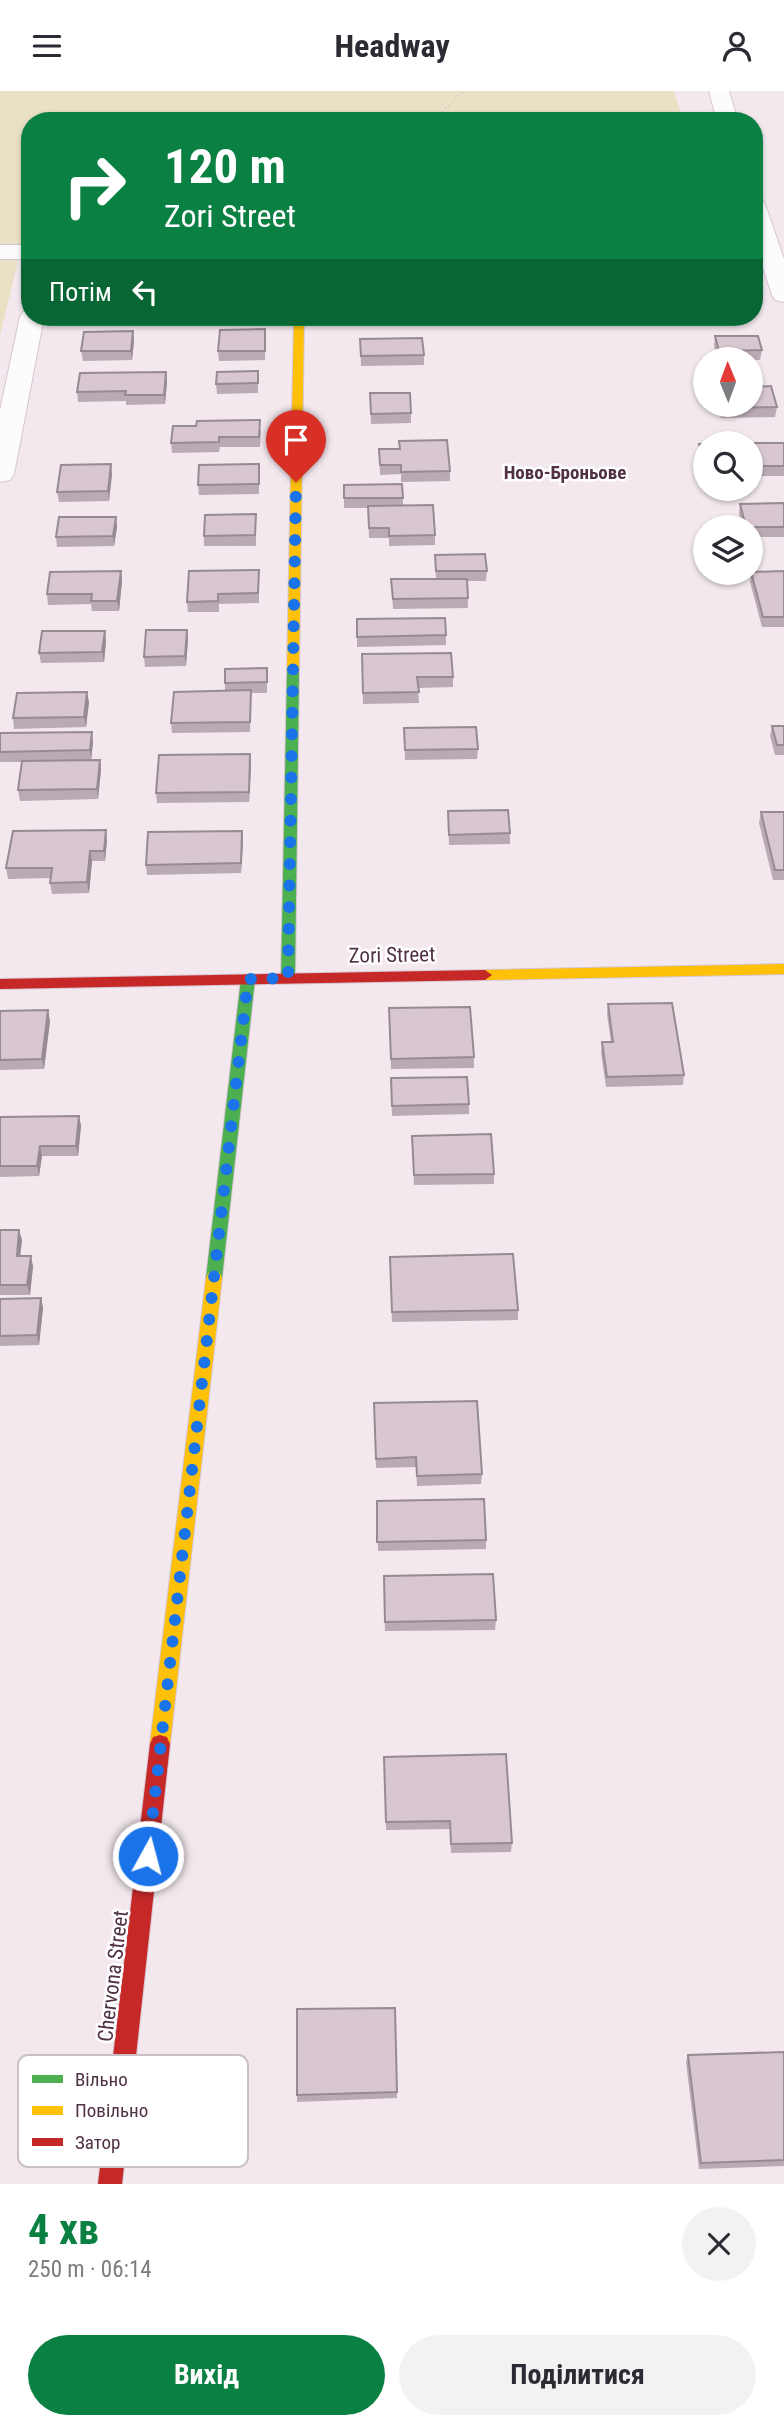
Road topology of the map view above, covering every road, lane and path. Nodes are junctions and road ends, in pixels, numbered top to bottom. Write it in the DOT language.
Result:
graph roads {
  1 [pos="464,91"];
  2 [pos="719,91"];
  3 [pos="442,112"];
  4 [pos="725,112"];
  5 [pos="763,230"];
  6 [pos="769,247"];
  7 [pos="0,252"];
  8 [pos="21,252"];
  9 [pos="784,295"];
  10 [pos="30,326"];
  11 [pos="299,326"];
  12 [pos="0,474"];
  13 [pos="784,969"];
  14 [pos="288,978"];
  15 [pos="248,979"];
  16 [pos="0,983"];
  17 [pos="125,2055"];
  1 -- 3 [label="path"];
  2 -- 4 [label="street"];
  5 -- 6 [label="street"];
  6 -- 9 [label="street"];
  7 -- 8 [label="street"];
  10 -- 12 [label="street"];
  11 -- 14 [label="street"];
  13 -- 14 [label="street, Zori Street"];
  14 -- 15 [label="street, Zori Street"];
  15 -- 16 [label="street, Zori Street"];
  15 -- 17 [label="street, Chervona Street"];
}
